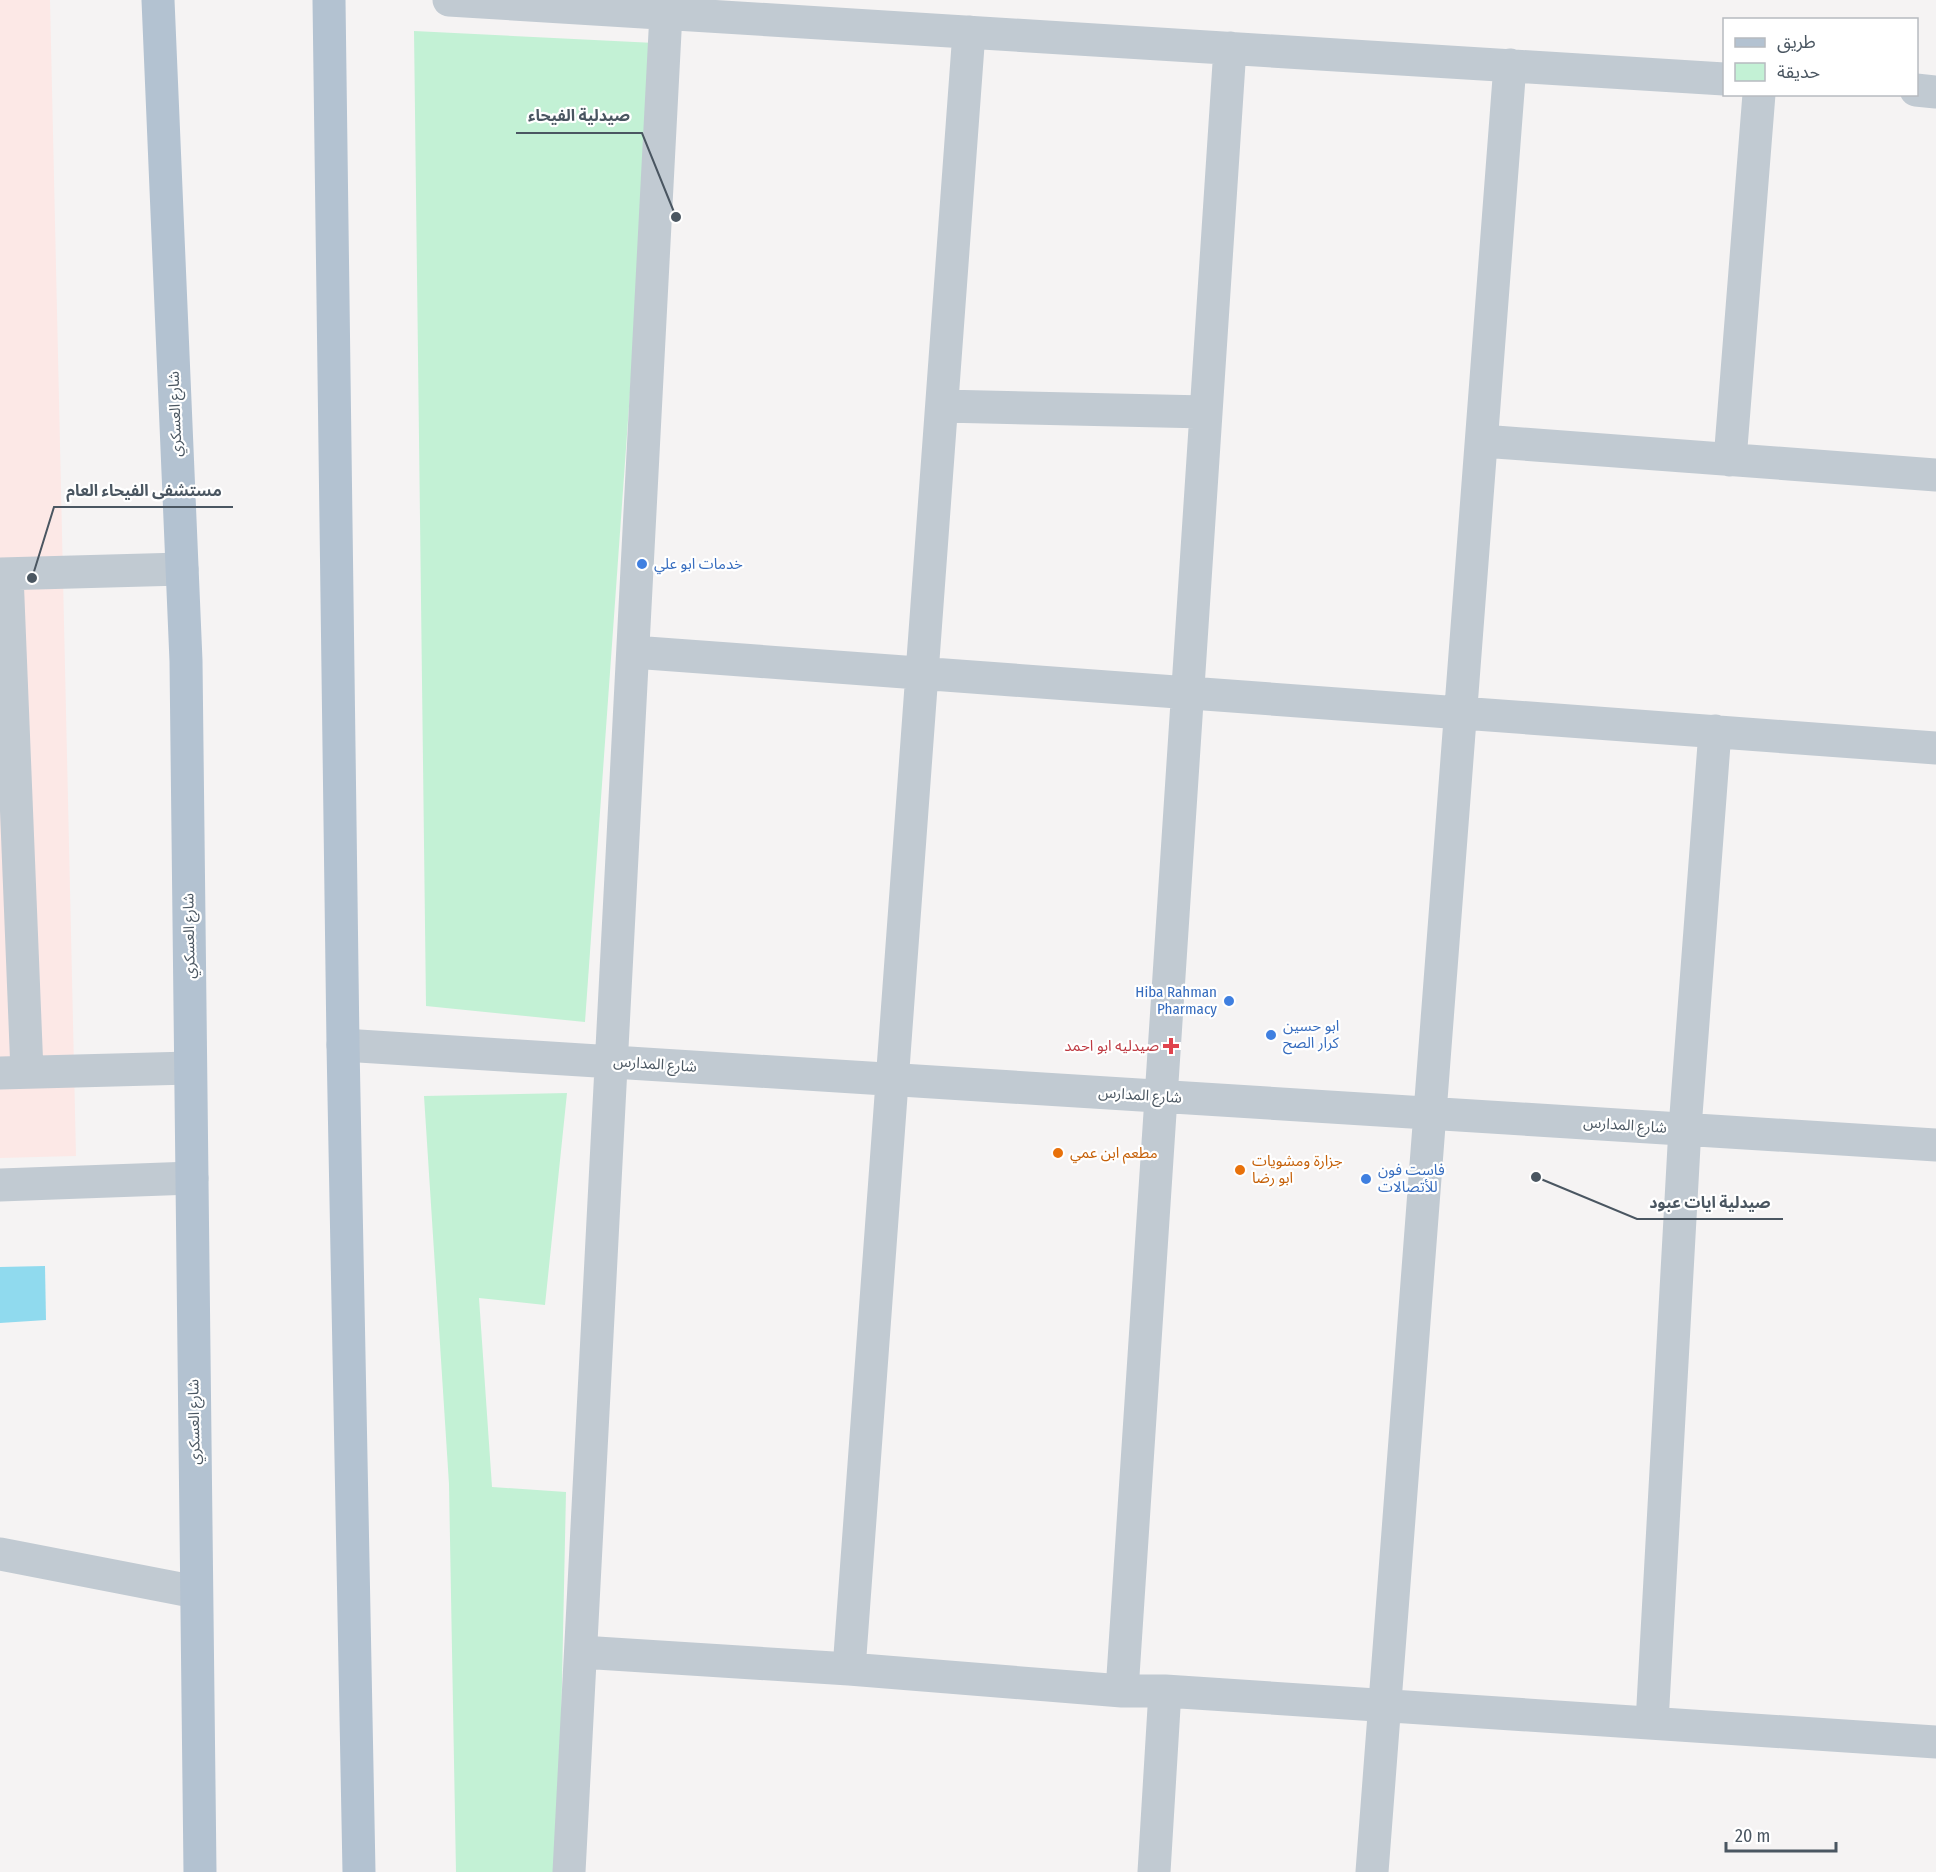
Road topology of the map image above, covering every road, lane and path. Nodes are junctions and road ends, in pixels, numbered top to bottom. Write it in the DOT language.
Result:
graph roads {
  1 [pos="158,0"];
  2 [pos="329,0"];
  3 [pos="449,0"];
  4 [pos="666,13"];
  5 [pos="969,32"];
  6 [pos="1230,48"];
  7 [pos="1510,65"];
  8 [pos="1723,79"];
  9 [pos="1918,90"];
  10 [pos="1936,92"];
  11 [pos="1759,96"];
  12 [pos="942,406"];
  13 [pos="1206,412"];
  14 [pos="1482,441"];
  15 [pos="1730,460"];
  16 [pos="1936,475"];
  17 [pos="182,569"];
  18 [pos="4,574"];
  19 [pos="633,652"];
  20 [pos="922,673"];
  21 [pos="1188,693"];
  22 [pos="1460,713"];
  23 [pos="1714,731"];
  24 [pos="1936,748"];
  25 [pos="344,1045"];
  26 [pos="611,1061"];
  27 [pos="190,1068"];
  28 [pos="14,1073"];
  29 [pos="892,1079"];
  30 [pos="1161,1096"];
  31 [pos="1430,1113"];
  32 [pos="1685,1128"];
  33 [pos="1936,1145"];
  34 [pos="192,1178"];
  35 [pos="0,1185"];
  36 [pos="0,1554"];
  37 [pos="196,1592"];
  38 [pos="581,1652"];
  39 [pos="849,1669"];
  40 [pos="1122,1691"];
  41 [pos="1165,1691"];
  42 [pos="1384,1706"];
  43 [pos="1652,1724"];
  44 [pos="1936,1742"];
  45 [pos="200,1872"];
  46 [pos="359,1872"];
  47 [pos="569,1872"];
  48 [pos="1154,1872"];
  49 [pos="1372,1872"];
  1 -- 17 [label="main road, شارع العسكري"];
  2 -- 25 [label="main road"];
  3 -- 4 [label="street"];
  4 -- 5 [label="street"];
  4 -- 19 [label="street"];
  5 -- 6 [label="street"];
  5 -- 12 [label="street"];
  6 -- 7 [label="street"];
  6 -- 13 [label="street"];
  7 -- 8 [label="street"];
  7 -- 14 [label="street"];
  9 -- 10 [label="street"];
  11 -- 15 [label="street"];
  12 -- 13 [label="street"];
  12 -- 20 [label="street"];
  13 -- 21 [label="street"];
  14 -- 15 [label="street"];
  14 -- 22 [label="street"];
  15 -- 16 [label="street"];
  17 -- 18 [label="street"];
  17 -- 27 [label="main road, شارع العسكري"];
  18 -- 28 [label="street"];
  19 -- 20 [label="street"];
  19 -- 26 [label="street"];
  20 -- 21 [label="street"];
  20 -- 29 [label="street"];
  21 -- 22 [label="street"];
  21 -- 30 [label="street"];
  22 -- 23 [label="street"];
  22 -- 31 [label="street"];
  23 -- 24 [label="street"];
  23 -- 32 [label="street"];
  25 -- 26 [label="street, شارع المدارس"];
  25 -- 46 [label="main road"];
  26 -- 29 [label="street, شارع المدارس"];
  26 -- 38 [label="street"];
  27 -- 28 [label="street"];
  27 -- 34 [label="main road, شارع العسكري"];
  29 -- 30 [label="street, شارع المدارس"];
  29 -- 39 [label="street"];
  30 -- 31 [label="street, شارع المدارس"];
  30 -- 40 [label="street"];
  31 -- 32 [label="street, شارع المدارس"];
  31 -- 42 [label="street"];
  32 -- 33 [label="street, شارع المدارس"];
  32 -- 43 [label="street"];
  34 -- 35 [label="street"];
  34 -- 37 [label="main road, شارع العسكري"];
  36 -- 37 [label="street"];
  37 -- 45 [label="main road, شارع العسكري"];
  38 -- 39 [label="street"];
  38 -- 47 [label="street"];
  39 -- 40 [label="street"];
  40 -- 41 [label="street"];
  41 -- 42 [label="street"];
  41 -- 48 [label="street"];
  42 -- 43 [label="street"];
  42 -- 49 [label="street"];
  43 -- 44 [label="street"];
}
